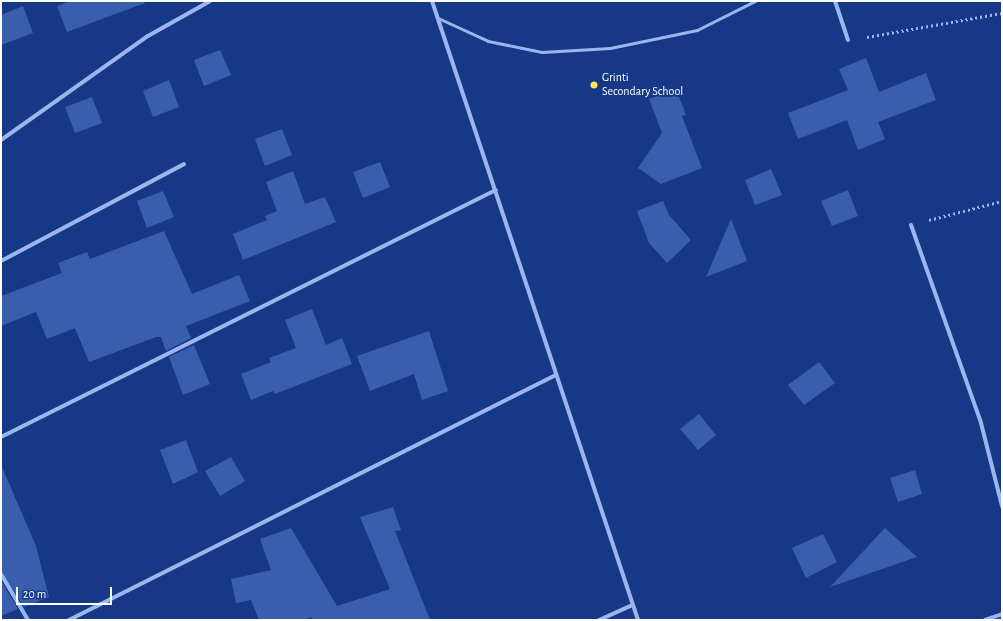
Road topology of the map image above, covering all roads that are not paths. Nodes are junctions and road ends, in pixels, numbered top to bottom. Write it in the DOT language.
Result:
graph roads {
  1 [pos="210,1"];
  2 [pos="432,1"];
  3 [pos="755,1"];
  4 [pos="835,1"];
  5 [pos="436,18"];
  6 [pos="848,40"];
  7 [pos="1,140"];
  8 [pos="184,164"];
  9 [pos="496,190"];
  10 [pos="911,225"];
  11 [pos="1,260"];
  12 [pos="556,374"];
  13 [pos="1,437"];
  14 [pos="1002,506"];
  15 [pos="1,574"];
  16 [pos="633,605"];
  17 [pos="1002,614"];
  18 [pos="28,620"];
  19 [pos="69,620"];
  20 [pos="599,620"];
  21 [pos="638,620"];
  22 [pos="985,620"];
  1 -- 7 [label="street"];
  2 -- 5 [label="street"];
  3 -- 5 [label="lane"];
  4 -- 6 [label="street"];
  5 -- 9 [label="street"];
  8 -- 11 [label="street"];
  9 -- 12 [label="street"];
  9 -- 13 [label="street"];
  10 -- 14 [label="street"];
  12 -- 16 [label="street"];
  12 -- 19 [label="street"];
  15 -- 18 [label="street"];
  16 -- 20 [label="street"];
  16 -- 21 [label="street"];
  17 -- 22 [label="street"];
}
